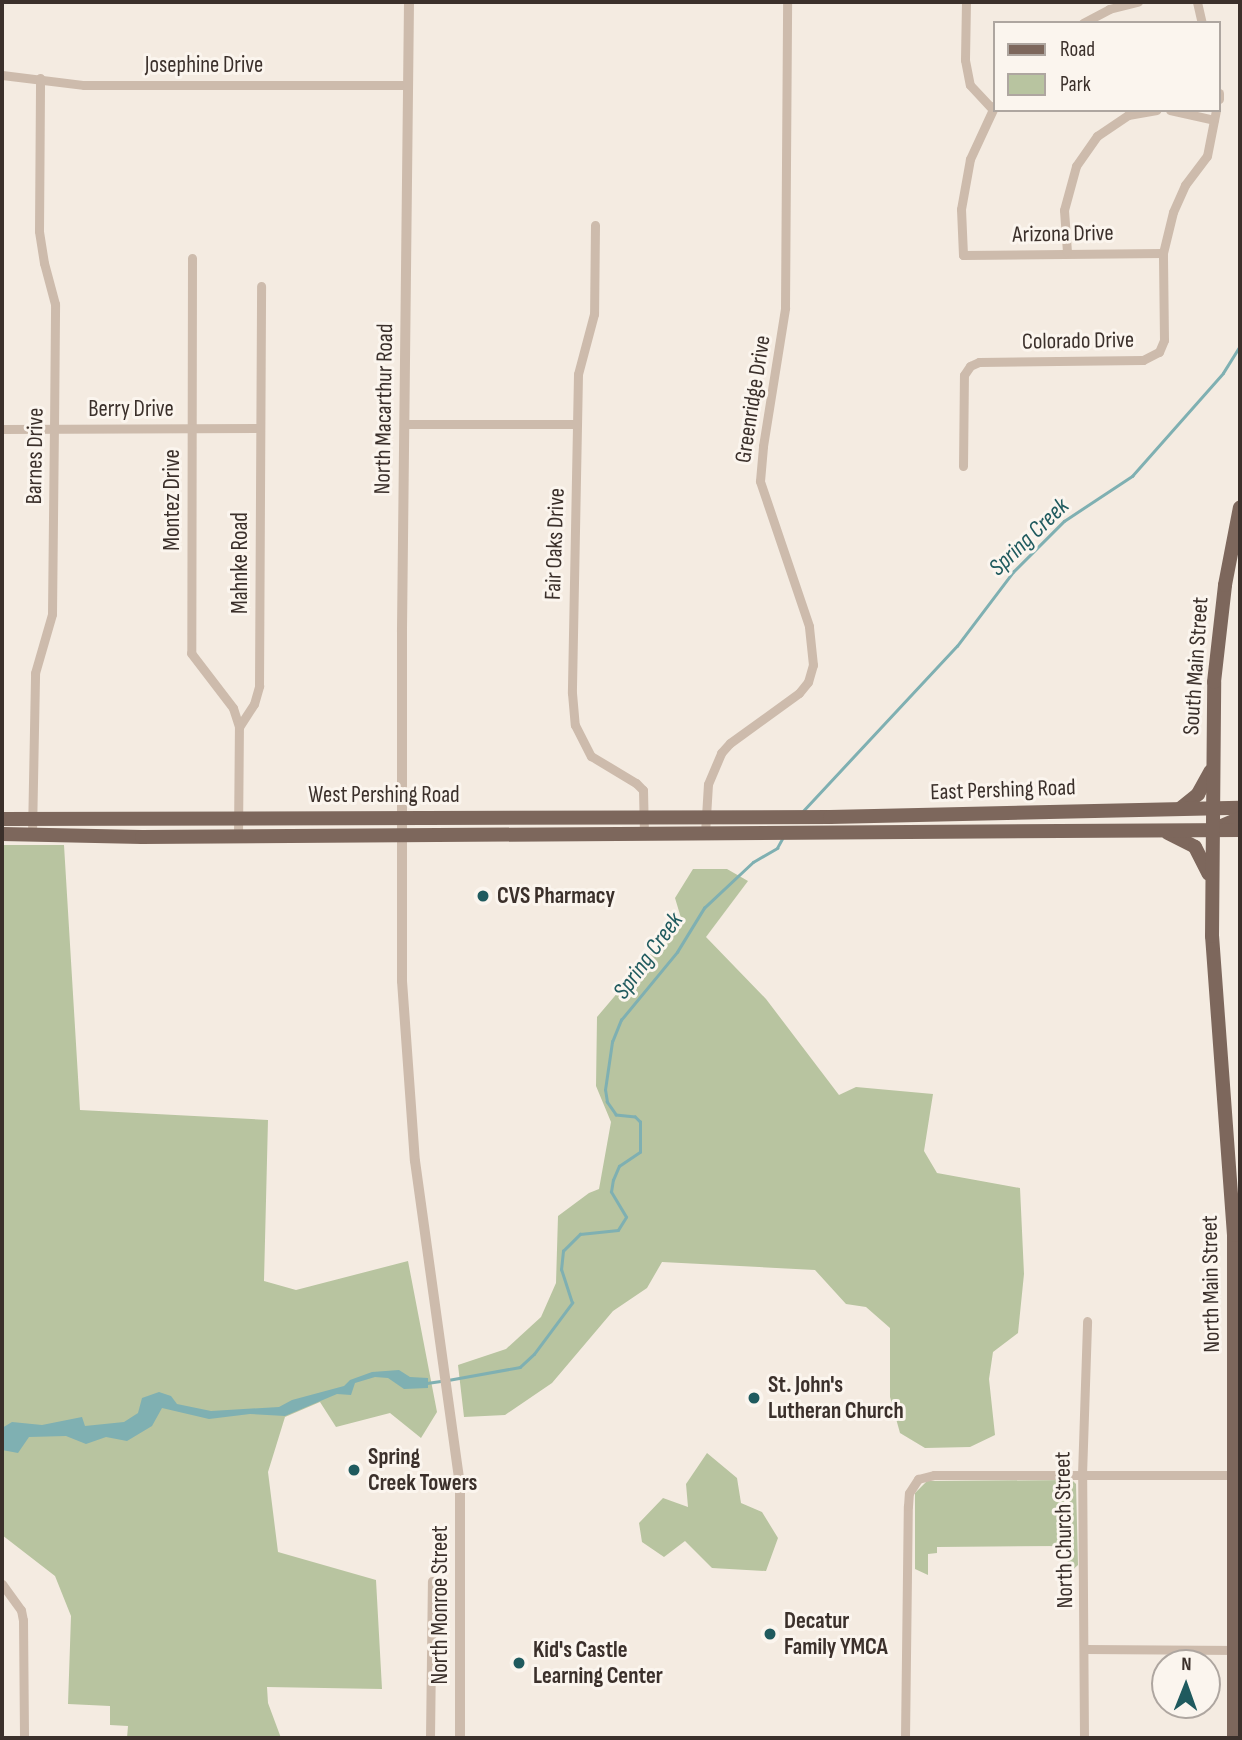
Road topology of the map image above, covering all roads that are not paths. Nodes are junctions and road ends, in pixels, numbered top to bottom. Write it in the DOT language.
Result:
graph roads {
  1 [pos="409,2"];
  2 [pos="787,2"];
  3 [pos="966,2"];
  4 [pos="1138,2"];
  5 [pos="1197,2"];
  6 [pos="1087,21"];
  7 [pos="1202,21"];
  8 [pos="2,75"];
  9 [pos="40,78"];
  10 [pos="408,85"];
  11 [pos="993,106"];
  12 [pos="993,109"];
  13 [pos="1145,112"];
  14 [pos="1188,112"];
  15 [pos="1215,115"];
  16 [pos="595,225"];
  17 [pos="1067,252"];
  18 [pos="1163,253"];
  19 [pos="192,258"];
  20 [pos="261,286"];
  21 [pos="406,424"];
  22 [pos="577,424"];
  23 [pos="191,428"];
  24 [pos="260,428"];
  25 [pos="2,429"];
  26 [pos="54,429"];
  27 [pos="963,466"];
  28 [pos="1240,507"];
  29 [pos="1237,532"];
  30 [pos="239,727"];
  31 [pos="1213,766"];
  32 [pos="1213,808"];
  33 [pos="1240,808"];
  34 [pos="1180,809"];
  35 [pos="705,816"];
  36 [pos="402,817"];
  37 [pos="644,817"];
  38 [pos="767,817"];
  39 [pos="1240,818"];
  40 [pos="2,819"];
  41 [pos="238,819"];
  42 [pos="162,820"];
  43 [pos="32,827"];
  44 [pos="1240,830"];
  45 [pos="1164,831"];
  46 [pos="1213,831"];
  47 [pos="705,833"];
  48 [pos="2,834"];
  49 [pos="644,834"];
  50 [pos="402,835"];
  51 [pos="72,836"];
  52 [pos="238,836"];
  53 [pos="1212,882"];
  54 [pos="1087,1321"];
  55 [pos="443,1361"];
  56 [pos="1082,1475"];
  57 [pos="1237,1475"];
  58 [pos="432,1581"];
  59 [pos="2,1584"];
  60 [pos="1084,1649"];
  61 [pos="1237,1650"];
  62 [pos="24,1738"];
  63 [pos="430,1738"];
  64 [pos="460,1738"];
  65 [pos="905,1738"];
  66 [pos="1084,1738"];
  67 [pos="1234,1738"];
  1 -- 10 [label="street, North Macarthur Road"];
  2 -- 35 [label="street, Greenridge Drive"];
  3 -- 11 [label="street"];
  4 -- 6 [label="street"];
  5 -- 7 [label="street"];
  8 -- 9 [label="street, Josephine Drive"];
  9 -- 10 [label="street, Josephine Drive"];
  9 -- 26 [label="street, Barnes Drive"];
  10 -- 21 [label="street, North Macarthur Road"];
  12 -- 17 [label="street, Arizona Drive"];
  13 -- 17 [label="street"];
  14 -- 15 [label="street"];
  15 -- 18 [label="street, Colorado Drive"];
  16 -- 22 [label="street, Fair Oaks Drive"];
  17 -- 18 [label="street, Arizona Drive"];
  18 -- 27 [label="street, Colorado Drive"];
  19 -- 23 [label="street, Montez Drive"];
  20 -- 24 [label="street, Mahnke Road"];
  21 -- 22 [label="street"];
  21 -- 36 [label="street, North Macarthur Road"];
  22 -- 37 [label="street, Fair Oaks Drive"];
  23 -- 24 [label="street, Berry Drive"];
  23 -- 26 [label="street, Berry Drive"];
  23 -- 30 [label="street, Montez Drive"];
  24 -- 30 [label="street, Mahnke Road"];
  25 -- 26 [label="street, Berry Drive"];
  26 -- 43 [label="street, Barnes Drive"];
  28 -- 29 [label="main road, South Main Street"];
  29 -- 31 [label="main road, South Main Street"];
  30 -- 41 [label="street, Mahnke Road"];
  31 -- 32 [label="main road, South Main Street"];
  31 -- 34 [label="main road"];
  32 -- 33 [label="main road, East Pershing Road"];
  32 -- 34 [label="main road, East Pershing Road"];
  32 -- 46 [label="main road, South Main Street"];
  34 -- 38 [label="main road, East Pershing Road"];
  35 -- 37 [label="main road, West Pershing Road"];
  35 -- 38 [label="main road, West Pershing Road"];
  35 -- 47 [label="street, Greenridge Drive"];
  36 -- 37 [label="main road, West Pershing Road"];
  36 -- 41 [label="main road, West Pershing Road"];
  36 -- 50 [label="street, North Macarthur Road"];
  37 -- 49 [label="street, Fair Oaks Drive"];
  39 -- 46 [label="main road"];
  40 -- 43 [label="main road, West Pershing Road"];
  41 -- 42 [label="main road, West Pershing Road"];
  41 -- 52 [label="street, Mahnke Road"];
  42 -- 43 [label="main road, West Pershing Road"];
  42 -- 51 [label="main road"];
  43 -- 48 [label="main road, West Pershing Road"];
  43 -- 51 [label="main road, West Pershing Road"];
  44 -- 46 [label="main road, West Pershing Road"];
  45 -- 46 [label="main road, West Pershing Road"];
  45 -- 47 [label="main road, West Pershing Road"];
  45 -- 53 [label="main road"];
  46 -- 53 [label="main road, North Main Street"];
  47 -- 49 [label="main road, West Pershing Road"];
  49 -- 50 [label="main road, West Pershing Road"];
  50 -- 52 [label="main road, West Pershing Road"];
  50 -- 55 [label="street, North Macarthur Road"];
  51 -- 52 [label="main road, West Pershing Road"];
  53 -- 57 [label="main road, North Main Street"];
  54 -- 56 [label="street, North Church Street"];
  55 -- 64 [label="street, North Monroe Street"];
  56 -- 57 [label="street"];
  56 -- 60 [label="street, North Church Street"];
  56 -- 65 [label="street"];
  57 -- 61 [label="main road, North Main Street"];
  58 -- 63 [label="street"];
  59 -- 62 [label="street"];
  60 -- 61 [label="street"];
  60 -- 66 [label="street, North Church Street"];
  61 -- 67 [label="main road, North Main Street"];
}
